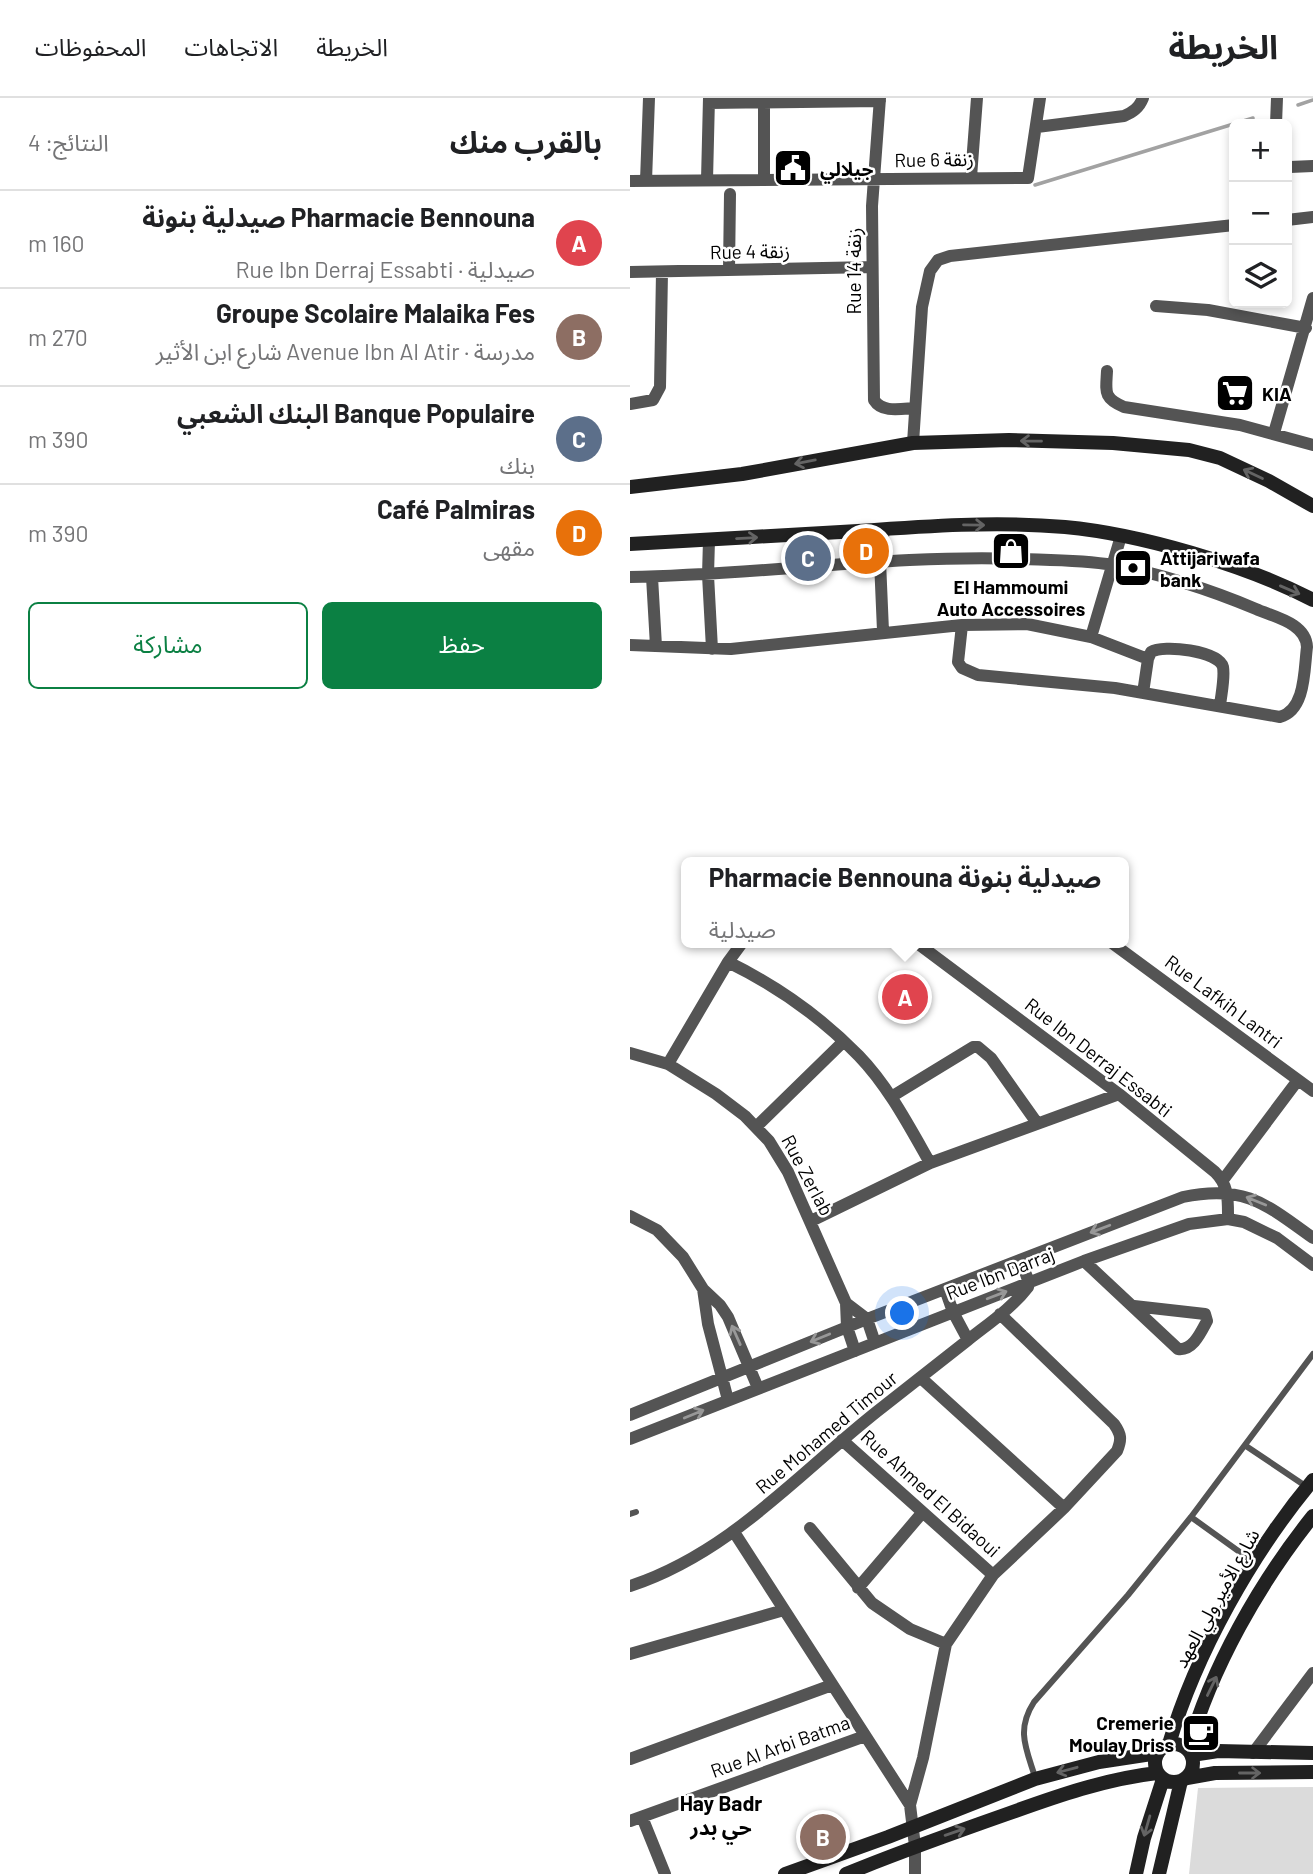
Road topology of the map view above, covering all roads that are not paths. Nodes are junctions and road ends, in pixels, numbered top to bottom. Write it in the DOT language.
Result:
graph roads {
  1 [pos="649,98"];
  2 [pos="977,98"];
  3 [pos="1040,98"];
  4 [pos="1143,98"];
  5 [pos="1277,98"];
  6 [pos="841,100"];
  7 [pos="880,100"];
  8 [pos="709,101"];
  9 [pos="770,101"];
  10 [pos="1276,119"];
  11 [pos="1037,127"];
  12 [pos="1313,166"];
  13 [pos="1292,167"];
  14 [pos="971,177"];
  15 [pos="707,180"];
  16 [pos="764,180"];
  17 [pos="874,180"];
  18 [pos="630,181"];
  19 [pos="646,181"];
  20 [pos="730,194"];
  21 [pos="1313,217"];
  22 [pos="1292,219"];
  23 [pos="1229,226"];
  24 [pos="872,267"];
  25 [pos="729,270"];
  26 [pos="630,272"];
  27 [pos="662,272"];
  28 [pos="1313,299"];
  29 [pos="1156,306"];
  30 [pos="1306,328"];
  31 [pos="1107,371"];
  32 [pos="630,404"];
  33 [pos="915,408"];
  34 [pos="1274,432"];
  35 [pos="913,443"];
  36 [pos="1313,444"];
  37 [pos="630,487"];
  38 [pos="1313,506"];
  39 [pos="884,529"];
  40 [pos="1121,536"];
  41 [pos="709,540"];
  42 [pos="630,544"];
  43 [pos="880,561"];
  44 [pos="1113,565"];
  45 [pos="708,575"];
  46 [pos="630,577"];
  47 [pos="652,577"];
  48 [pos="1313,600"];
  49 [pos="962,625"];
  50 [pos="883,631"];
  51 [pos="1091,637"];
  52 [pos="630,645"];
  53 [pos="656,646"];
  54 [pos="712,649"];
  55 [pos="1148,659"];
  56 [pos="1143,693"];
  57 [pos="1220,706"];
  58 [pos="738,948"];
  59 [pos="924,948"];
  60 [pos="1119,948"];
  61 [pos="728,962"];
  62 [pos="843,1042"];
  63 [pos="630,1053"];
  64 [pos="668,1064"];
  65 [pos="1298,1080"];
  66 [pos="1313,1091"];
  67 [pos="1118,1094"];
  68 [pos="891,1097"];
  69 [pos="1037,1123"];
  70 [pos="756,1127"];
  71 [pos="930,1163"];
  72 [pos="1225,1186"];
  73 [pos="630,1216"];
  74 [pos="1228,1219"];
  75 [pos="811,1221"];
  76 [pos="1313,1238"];
  77 [pos="1021,1259"];
  78 [pos="1084,1261"];
  79 [pos="1313,1265"];
  80 [pos="1029,1283"];
  81 [pos="703,1289"];
  82 [pos="946,1289"];
  83 [pos="846,1303"];
  84 [pos="1134,1306"];
  85 [pos="953,1312"];
  86 [pos="1000,1314"];
  87 [pos="867,1319"];
  88 [pos="847,1327"];
  89 [pos="968,1340"];
  90 [pos="875,1343"];
  91 [pos="855,1351"];
  92 [pos="1313,1354"];
  93 [pos="750,1366"];
  94 [pos="722,1377"];
  95 [pos="921,1378"];
  96 [pos="758,1388"];
  97 [pos="728,1400"];
  98 [pos="630,1415"];
  99 [pos="630,1439"];
  100 [pos="842,1440"];
  101 [pos="1246,1446"];
  102 [pos="1310,1484"];
  103 [pos="1063,1508"];
  104 [pos="922,1513"];
  105 [pos="1313,1516"];
  106 [pos="1191,1517"];
  107 [pos="810,1528"];
  108 [pos="734,1532"];
  109 [pos="1255,1563"];
  110 [pos="993,1575"];
  111 [pos="630,1586"];
  112 [pos="858,1588"];
  113 [pos="784,1610"];
  114 [pos="946,1644"];
  115 [pos="630,1654"];
  116 [pos="1313,1673"];
  117 [pos="832,1685"];
  118 [pos="865,1736"];
  119 [pos="1163,1749"];
  120 [pos="1190,1752"];
  121 [pos="1253,1753"];
  122 [pos="1313,1754"];
  123 [pos="630,1759"];
  124 [pos="1313,1772"];
  125 [pos="1160,1776"];
  126 [pos="1035,1779"];
  127 [pos="1184,1780"];
  128 [pos="910,1804"];
  129 [pos="636,1819"];
  130 [pos="913,1826"];
  131 [pos="915,1846"];
  132 [pos="665,1874"];
  133 [pos="785,1874"];
  134 [pos="846,1874"];
  135 [pos="915,1874"];
  136 [pos="1136,1874"];
  137 [pos="1159,1874"];
  1 -- 19 [label="street"];
  2 -- 14 [label="street"];
  3 -- 11 [label="street"];
  4 -- 11 [label="street"];
  5 -- 10 [label="street"];
  6 -- 7 [label="street"];
  6 -- 9 [label="street"];
  7 -- 17 [label="street, Rue 14 زنقة"];
  8 -- 9 [label="street"];
  8 -- 15 [label="street"];
  9 -- 16 [label="street"];
  11 -- 14 [label="street, Rue 6 زنقة"];
  12 -- 13 [label="street"];
  14 -- 17 [label="street, Rue 6 زنقة"];
  15 -- 16 [label="street, Rue 6 زنقة"];
  15 -- 19 [label="street, Rue 6 زنقة"];
  16 -- 17 [label="street, Rue 6 زنقة"];
  17 -- 24 [label="street, Rue 14 زنقة"];
  18 -- 19 [label="street, Rue 6 زنقة"];
  20 -- 25 [label="street"];
  21 -- 22 [label="street"];
  23 -- 33 [label="street"];
  24 -- 25 [label="street, Rue 4 زنقة"];
  24 -- 33 [label="street, Rue 14 زنقة"];
  25 -- 27 [label="street, Rue 4 زنقة"];
  26 -- 27 [label="street, Rue 4 زنقة"];
  27 -- 32 [label="street"];
  28 -- 30 [label="street"];
  29 -- 30 [label="street"];
  30 -- 34 [label="street"];
  31 -- 34 [label="street"];
  33 -- 35 [label="street"];
  34 -- 36 [label="street"];
  35 -- 37 [label="main road, one-way"];
  38 -- 35 [label="main road, one-way"];
  39 -- 40 [label="main road, one-way"];
  41 -- 39 [label="main road, one-way"];
  39 -- 43 [label="street"];
  40 -- 44 [label="street"];
  40 -- 48 [label="main road, one-way"];
  41 -- 42 [label="main road"];
  41 -- 45 [label="street"];
  43 -- 44 [label="street"];
  43 -- 45 [label="street"];
  43 -- 50 [label="street"];
  44 -- 51 [label="street"];
  44 -- 57 [label="street"];
  45 -- 47 [label="street"];
  45 -- 54 [label="street"];
  46 -- 47 [label="street"];
  47 -- 53 [label="street"];
  49 -- 50 [label="street"];
  49 -- 51 [label="street"];
  49 -- 56 [label="street"];
  50 -- 54 [label="street"];
  51 -- 55 [label="street"];
  52 -- 53 [label="street"];
  53 -- 54 [label="street"];
  55 -- 56 [label="street"];
  55 -- 57 [label="street"];
  56 -- 57 [label="street"];
  58 -- 61 [label="street"];
  59 -- 67 [label="street, Rue Ibn Derraj Essabti"];
  60 -- 65 [label="street, Rue Lafkih Lantri"];
  61 -- 62 [label="street"];
  61 -- 64 [label="street"];
  62 -- 68 [label="street"];
  62 -- 70 [label="street"];
  63 -- 64 [label="street, Rue ZerIab"];
  64 -- 70 [label="street, Rue ZerIab"];
  65 -- 66 [label="street, Rue Lafkih Lantri"];
  65 -- 72 [label="street"];
  67 -- 69 [label="street"];
  67 -- 72 [label="street, Rue Ibn Derraj Essabti"];
  68 -- 69 [label="street"];
  68 -- 71 [label="street"];
  69 -- 71 [label="street"];
  70 -- 75 [label="street, Rue ZerIab"];
  71 -- 75 [label="street"];
  72 -- 74 [label="street"];
  76 -- 72 [label="street, one-way"];
  72 -- 77 [label="street, Rue Ibn Darraj, one-way"];
  73 -- 81 [label="street"];
  74 -- 78 [label="street, Rue Ibn Darraj"];
  74 -- 79 [label="street"];
  75 -- 83 [label="street, Rue ZerIab"];
  77 -- 80 [label="street"];
  77 -- 82 [label="street, Rue Ibn Darraj"];
  78 -- 80 [label="street, Rue Ibn Darraj"];
  78 -- 84 [label="street"];
  85 -- 80 [label="street, Rue Ibn Darraj, one-way"];
  80 -- 86 [label="street, Rue Mohamed Timour"];
  93 -- 81 [label="street, one-way"];
  81 -- 94 [label="street"];
  82 -- 85 [label="street"];
  82 -- 87 [label="street, Rue Ibn Darraj"];
  83 -- 87 [label="street, Rue ZerIab"];
  83 -- 88 [label="street, Rue ZerIab"];
  84 -- 84 [label="street"];
  85 -- 89 [label="street"];
  85 -- 90 [label="street, Rue Ibn Darraj"];
  86 -- 89 [label="street, Rue Mohamed Timour"];
  86 -- 103 [label="street, Rue Ahmed El Bidaoui"];
  87 -- 88 [label="street, Rue Ibn Darraj"];
  87 -- 90 [label="street"];
  88 -- 91 [label="street, Rue ZerIab"];
  88 -- 93 [label="street, Rue Ibn Darraj, one-way"];
  89 -- 95 [label="street, Rue Mohamed Timour"];
  90 -- 91 [label="street, Rue Ibn Darraj"];
  91 -- 96 [label="street, Rue Ibn Darraj"];
  92 -- 101 [label="lane"];
  93 -- 94 [label="street, Rue Ibn Darraj"];
  93 -- 96 [label="street"];
  94 -- 97 [label="street"];
  94 -- 98 [label="street, Rue Ibn Darraj"];
  95 -- 100 [label="street, Rue Mohamed Timour"];
  95 -- 103 [label="street"];
  96 -- 97 [label="street, Rue Ibn Darraj"];
  99 -- 97 [label="street, Rue Ibn Darraj, one-way"];
  100 -- 104 [label="street, Rue Ahmed El Bidaoui"];
  100 -- 108 [label="street, Rue Mohamed Timour"];
  101 -- 102 [label="lane"];
  101 -- 106 [label="lane"];
  102 -- 109 [label="main road, شارع الأمير ولي العهد"];
  103 -- 110 [label="street, Rue Ahmed El Bidaoui"];
  104 -- 110 [label="street, Rue Ahmed El Bidaoui"];
  104 -- 112 [label="street"];
  120 -- 105 [label="main road, شارع الأمير ولي العهد, one-way"];
  106 -- 109 [label="lane"];
  106 -- 126 [label="lane"];
  107 -- 112 [label="street"];
  108 -- 111 [label="street, Rue Mohamed Timour"];
  108 -- 113 [label="street"];
  109 -- 119 [label="main road, شارع الأمير ولي العهد"];
  110 -- 114 [label="street, Rue Ahmed El Bidaoui"];
  112 -- 114 [label="street"];
  113 -- 115 [label="street"];
  113 -- 117 [label="street"];
  114 -- 128 [label="street, Rue Ahmed El Bidaoui"];
  116 -- 121 [label="street"];
  117 -- 118 [label="street"];
  117 -- 123 [label="street"];
  118 -- 128 [label="street"];
  118 -- 129 [label="street, Rue Al Arbi Batma"];
  119 -- 120 [label="main road"];
  119 -- 125 [label="main road"];
  119 -- 126 [label="main road, one-way"];
  120 -- 121 [label="main road"];
  120 -- 127 [label="main road"];
  121 -- 122 [label="main road"];
  127 -- 124 [label="main road, one-way"];
  125 -- 127 [label="main road"];
  131 -- 125 [label="main road, one-way"];
  125 -- 136 [label="main road, one-way"];
  126 -- 130 [label="main road"];
  127 -- 137 [label="main road"];
  128 -- 130 [label="street, Rue Ahmed El Bidaoui"];
  129 -- 132 [label="street"];
  130 -- 131 [label="street, Rue Ahmed El Bidaoui"];
  130 -- 133 [label="main road"];
  131 -- 134 [label="main road"];
  131 -- 135 [label="street, Rue Ahmed El Bidaoui"];
}
